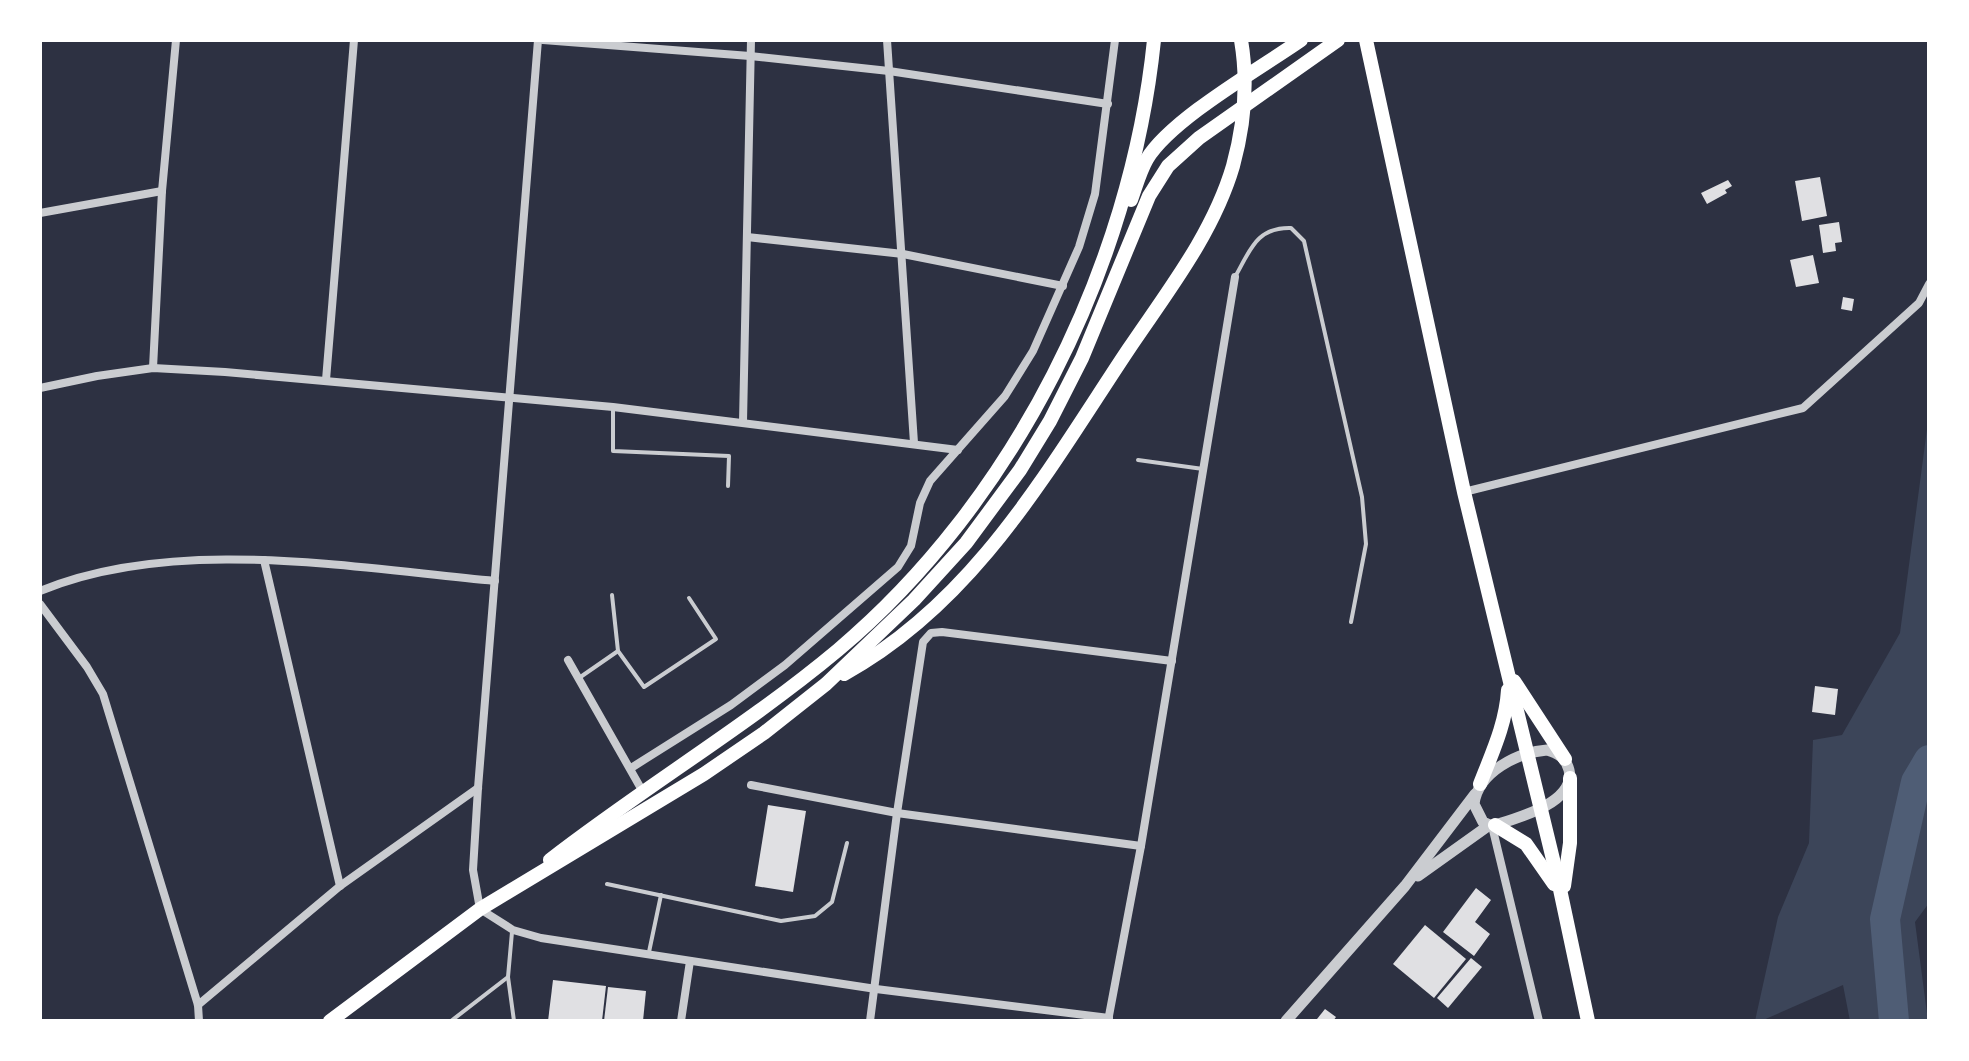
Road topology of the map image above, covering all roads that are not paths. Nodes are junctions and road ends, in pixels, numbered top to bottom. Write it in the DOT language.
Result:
graph roads {
  1 [pos="176,40"];
  2 [pos="354,40"];
  3 [pos="541,40"];
  4 [pos="751,40"];
  5 [pos="887,40"];
  6 [pos="1115,40"];
  7 [pos="1154,40"];
  8 [pos="1241,40"];
  9 [pos="1301,40"];
  10 [pos="1338,40"];
  11 [pos="1366,40"];
  12 [pos="750,56"];
  13 [pos="889,71"];
  14 [pos="1108,104"];
  15 [pos="162,191"];
  16 [pos="40,213"];
  17 [pos="747,237"];
  18 [pos="903,254"];
  19 [pos="1235,277"];
  20 [pos="1929,284"];
  21 [pos="1063,286"];
  22 [pos="1084,310"];
  23 [pos="153,368"];
  24 [pos="326,380"];
  25 [pos="40,388"];
  26 [pos="510,398"];
  27 [pos="613,407"];
  28 [pos="743,422"];
  29 [pos="914,443"];
  30 [pos="958,450"];
  31 [pos="1138,460"];
  32 [pos="1203,469"];
  33 [pos="728,486"];
  34 [pos="1464,492"];
  35 [pos="264,560"];
  36 [pos="495,581"];
  37 [pos="40,591"];
  38 [pos="612,595"];
  39 [pos="689,598"];
  40 [pos="40,604"];
  41 [pos="1351,622"];
  42 [pos="618,651"];
  43 [pos="568,660"];
  44 [pos="1172,661"];
  45 [pos="1509,674"];
  46 [pos="579,678"];
  47 [pos="826,684"];
  48 [pos="1528,753"];
  49 [pos="1565,759"];
  50 [pos="631,768"];
  51 [pos="1570,778"];
  52 [pos="751,785"];
  53 [pos="478,788"];
  54 [pos="1478,789"];
  55 [pos="643,792"];
  56 [pos="1541,809"];
  57 [pos="897,813"];
  58 [pos="1492,825"];
  59 [pos="847,843"];
  60 [pos="1141,846"];
  61 [pos="607,884"];
  62 [pos="340,886"];
  63 [pos="1405,886"];
  64 [pos="515,888"];
  65 [pos="661,895"];
  66 [pos="1562,898"];
  67 [pos="480,909"];
  68 [pos="513,930"];
  69 [pos="649,954"];
  70 [pos="690,961"];
  71 [pos="508,977"];
  72 [pos="876,989"];
  73 [pos="198,1005"];
  74 [pos="1108,1019"];
  75 [pos="1537,1019"];
  76 [pos="1287,1020"];
  77 [pos="199,1021"];
  78 [pos="330,1021"];
  79 [pos="451,1021"];
  80 [pos="514,1021"];
  81 [pos="681,1021"];
  82 [pos="870,1021"];
  83 [pos="1588,1021"];
  1 -- 15 [label="street"];
  2 -- 24 [label="street"];
  3 -- 12 [label="street"];
  3 -- 26 [label="street"];
  4 -- 12 [label="street"];
  5 -- 13 [label="street"];
  6 -- 14 [label="street"];
  7 -- 22 [label="main road"];
  8 -- 47 [label="main road"];
  9 -- 22 [label="main road"];
  10 -- 47 [label="main road"];
  11 -- 34 [label="main road"];
  12 -- 13 [label="street"];
  12 -- 17 [label="street"];
  13 -- 14 [label="street"];
  13 -- 18 [label="street"];
  14 -- 21 [label="street"];
  15 -- 16 [label="street"];
  15 -- 23 [label="street"];
  17 -- 18 [label="street"];
  17 -- 28 [label="street"];
  18 -- 21 [label="street"];
  18 -- 29 [label="street"];
  19 -- 32 [label="street"];
  19 -- 41 [label="lane"];
  20 -- 34 [label="street"];
  21 -- 30 [label="street"];
  22 -- 55 [label="main road"];
  23 -- 24 [label="street"];
  23 -- 25 [label="street"];
  24 -- 26 [label="street"];
  26 -- 27 [label="street"];
  26 -- 36 [label="street"];
  27 -- 28 [label="street"];
  27 -- 33 [label="lane"];
  28 -- 29 [label="street"];
  29 -- 30 [label="street"];
  30 -- 50 [label="street"];
  31 -- 32 [label="lane"];
  32 -- 44 [label="street"];
  34 -- 45 [label="main road"];
  35 -- 36 [label="street"];
  35 -- 37 [label="street"];
  35 -- 62 [label="street"];
  36 -- 53 [label="street"];
  38 -- 42 [label="lane"];
  39 -- 42 [label="lane"];
  40 -- 73 [label="street"];
  42 -- 46 [label="lane"];
  43 -- 46 [label="street"];
  44 -- 57 [label="street"];
  44 -- 60 [label="street"];
  45 -- 48 [label="main road"];
  45 -- 49 [label="main road"];
  45 -- 54 [label="main road"];
  46 -- 50 [label="street"];
  47 -- 64 [label="main road"];
  48 -- 49 [label="street"];
  48 -- 54 [label="street"];
  48 -- 56 [label="main road"];
  49 -- 51 [label="street"];
  50 -- 55 [label="street"];
  51 -- 56 [label="street"];
  51 -- 66 [label="main road"];
  52 -- 57 [label="street"];
  53 -- 62 [label="street"];
  53 -- 67 [label="street"];
  54 -- 58 [label="street"];
  54 -- 63 [label="street"];
  55 -- 64 [label="main road"];
  56 -- 58 [label="street"];
  56 -- 66 [label="main road"];
  57 -- 60 [label="street"];
  57 -- 72 [label="street"];
  58 -- 63 [label="street"];
  58 -- 66 [label="main road"];
  58 -- 75 [label="street"];
  59 -- 65 [label="lane"];
  60 -- 74 [label="street"];
  61 -- 65 [label="lane"];
  62 -- 73 [label="street"];
  63 -- 76 [label="street"];
  64 -- 67 [label="main road"];
  65 -- 69 [label="lane"];
  66 -- 83 [label="main road"];
  67 -- 68 [label="street"];
  67 -- 78 [label="main road"];
  68 -- 69 [label="street"];
  68 -- 71 [label="lane"];
  69 -- 70 [label="street"];
  70 -- 72 [label="street"];
  70 -- 81 [label="street"];
  71 -- 79 [label="lane"];
  71 -- 80 [label="lane"];
  72 -- 74 [label="street"];
  72 -- 82 [label="street"];
  73 -- 77 [label="street"];
}
